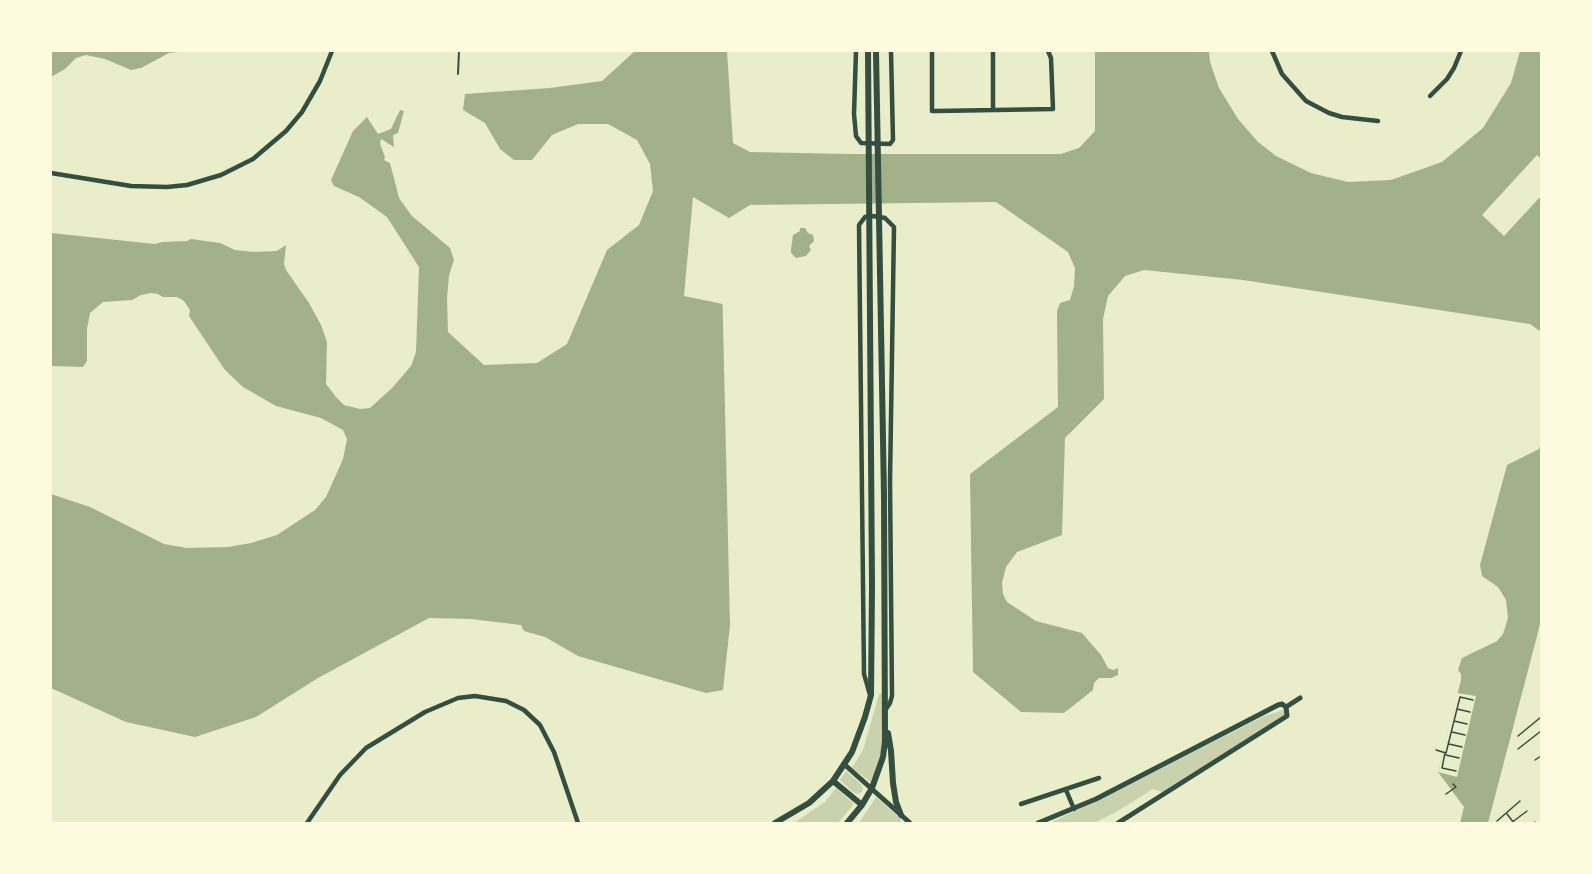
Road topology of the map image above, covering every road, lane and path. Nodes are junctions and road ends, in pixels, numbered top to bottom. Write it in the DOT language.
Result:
graph roads {
  1 [pos="332,51"];
  2 [pos="459,51"];
  3 [pos="856,51"];
  4 [pos="868,51"];
  5 [pos="876,51"];
  6 [pos="891,51"];
  7 [pos="932,51"];
  8 [pos="993,51"];
  9 [pos="1272,51"];
  10 [pos="1461,51"];
  11 [pos="1049,52"];
  12 [pos="458,74"];
  13 [pos="1430,96"];
  14 [pos="993,110"];
  15 [pos="1378,121"];
  16 [pos="51,173"];
  17 [pos="887,494"];
  18 [pos="871,496"];
  19 [pos="863,497"];
  20 [pos="870,695"];
  21 [pos="1300,698"];
  22 [pos="1473,700"];
  23 [pos="1286,707"];
  24 [pos="1456,709"];
  25 [pos="1470,712"];
  26 [pos="1541,717"];
  27 [pos="1537,720"];
  28 [pos="1454,721"];
  29 [pos="1467,724"];
  30 [pos="885,725"];
  31 [pos="1541,725"];
  32 [pos="1541,731"];
  33 [pos="1451,732"];
  34 [pos="1465,735"];
  35 [pos="1518,736"];
  36 [pos="1448,744"];
  37 [pos="1462,747"];
  38 [pos="1436,750"];
  39 [pos="1518,750"];
  40 [pos="1445,754"];
  41 [pos="1541,756"];
  42 [pos="1459,758"];
  43 [pos="1535,760"];
  44 [pos="845,765"];
  45 [pos="1456,771"];
  46 [pos="1099,778"];
  47 [pos="833,781"];
  48 [pos="1453,784"];
  49 [pos="872,788"];
  50 [pos="1456,788"];
  51 [pos="1066,790"];
  52 [pos="1458,791"];
  53 [pos="1446,794"];
  54 [pos="1520,801"];
  55 [pos="1022,804"];
  56 [pos="862,805"];
  57 [pos="1074,809"];
  58 [pos="1527,811"];
  59 [pos="1506,813"];
  60 [pos="905,820"];
  61 [pos="1497,820"];
  62 [pos="307,823"];
  63 [pos="579,823"];
  64 [pos="775,823"];
  65 [pos="847,823"];
  66 [pos="1038,823"];
  67 [pos="1118,823"];
  68 [pos="1513,823"];
  1 -- 16 [label="street"];
  2 -- 12 [label="lane"];
  3 -- 6 [label="street"];
  4 -- 18 [label="main road"];
  5 -- 17 [label="main road"];
  7 -- 14 [label="street"];
  8 -- 14 [label="street"];
  9 -- 15 [label="street"];
  10 -- 13 [label="street"];
  11 -- 14 [label="street"];
  17 -- 19 [label="street"];
  17 -- 30 [label="main road"];
  18 -- 19 [label="street"];
  18 -- 20 [label="main road"];
  19 -- 20 [label="street"];
  20 -- 44 [label="main road"];
  21 -- 23 [label="street"];
  22 -- 24 [label="path"];
  23 -- 57 [label="street"];
  23 -- 67 [label="street"];
  24 -- 25 [label="path"];
  24 -- 28 [label="path"];
  26 -- 27 [label="path"];
  27 -- 31 [label="path"];
  27 -- 35 [label="path"];
  28 -- 29 [label="path"];
  28 -- 33 [label="path"];
  30 -- 49 [label="main road"];
  30 -- 60 [label="main road"];
  32 -- 39 [label="path"];
  33 -- 34 [label="path"];
  33 -- 36 [label="path"];
  36 -- 37 [label="path"];
  36 -- 40 [label="path"];
  38 -- 40 [label="path"];
  40 -- 42 [label="path"];
  40 -- 45 [label="path"];
  41 -- 43 [label="path"];
  44 -- 47 [label="main road"];
  44 -- 49 [label="street"];
  46 -- 51 [label="street"];
  47 -- 56 [label="main road"];
  47 -- 64 [label="main road"];
  48 -- 50 [label="path"];
  49 -- 56 [label="main road"];
  49 -- 60 [label="street"];
  50 -- 52 [label="path"];
  50 -- 53 [label="path"];
  51 -- 55 [label="street"];
  51 -- 57 [label="street"];
  54 -- 59 [label="path"];
  56 -- 65 [label="main road"];
  57 -- 66 [label="street"];
  58 -- 68 [label="path"];
  59 -- 61 [label="path"];
  59 -- 68 [label="path"];
  62 -- 63 [label="street"];
}
